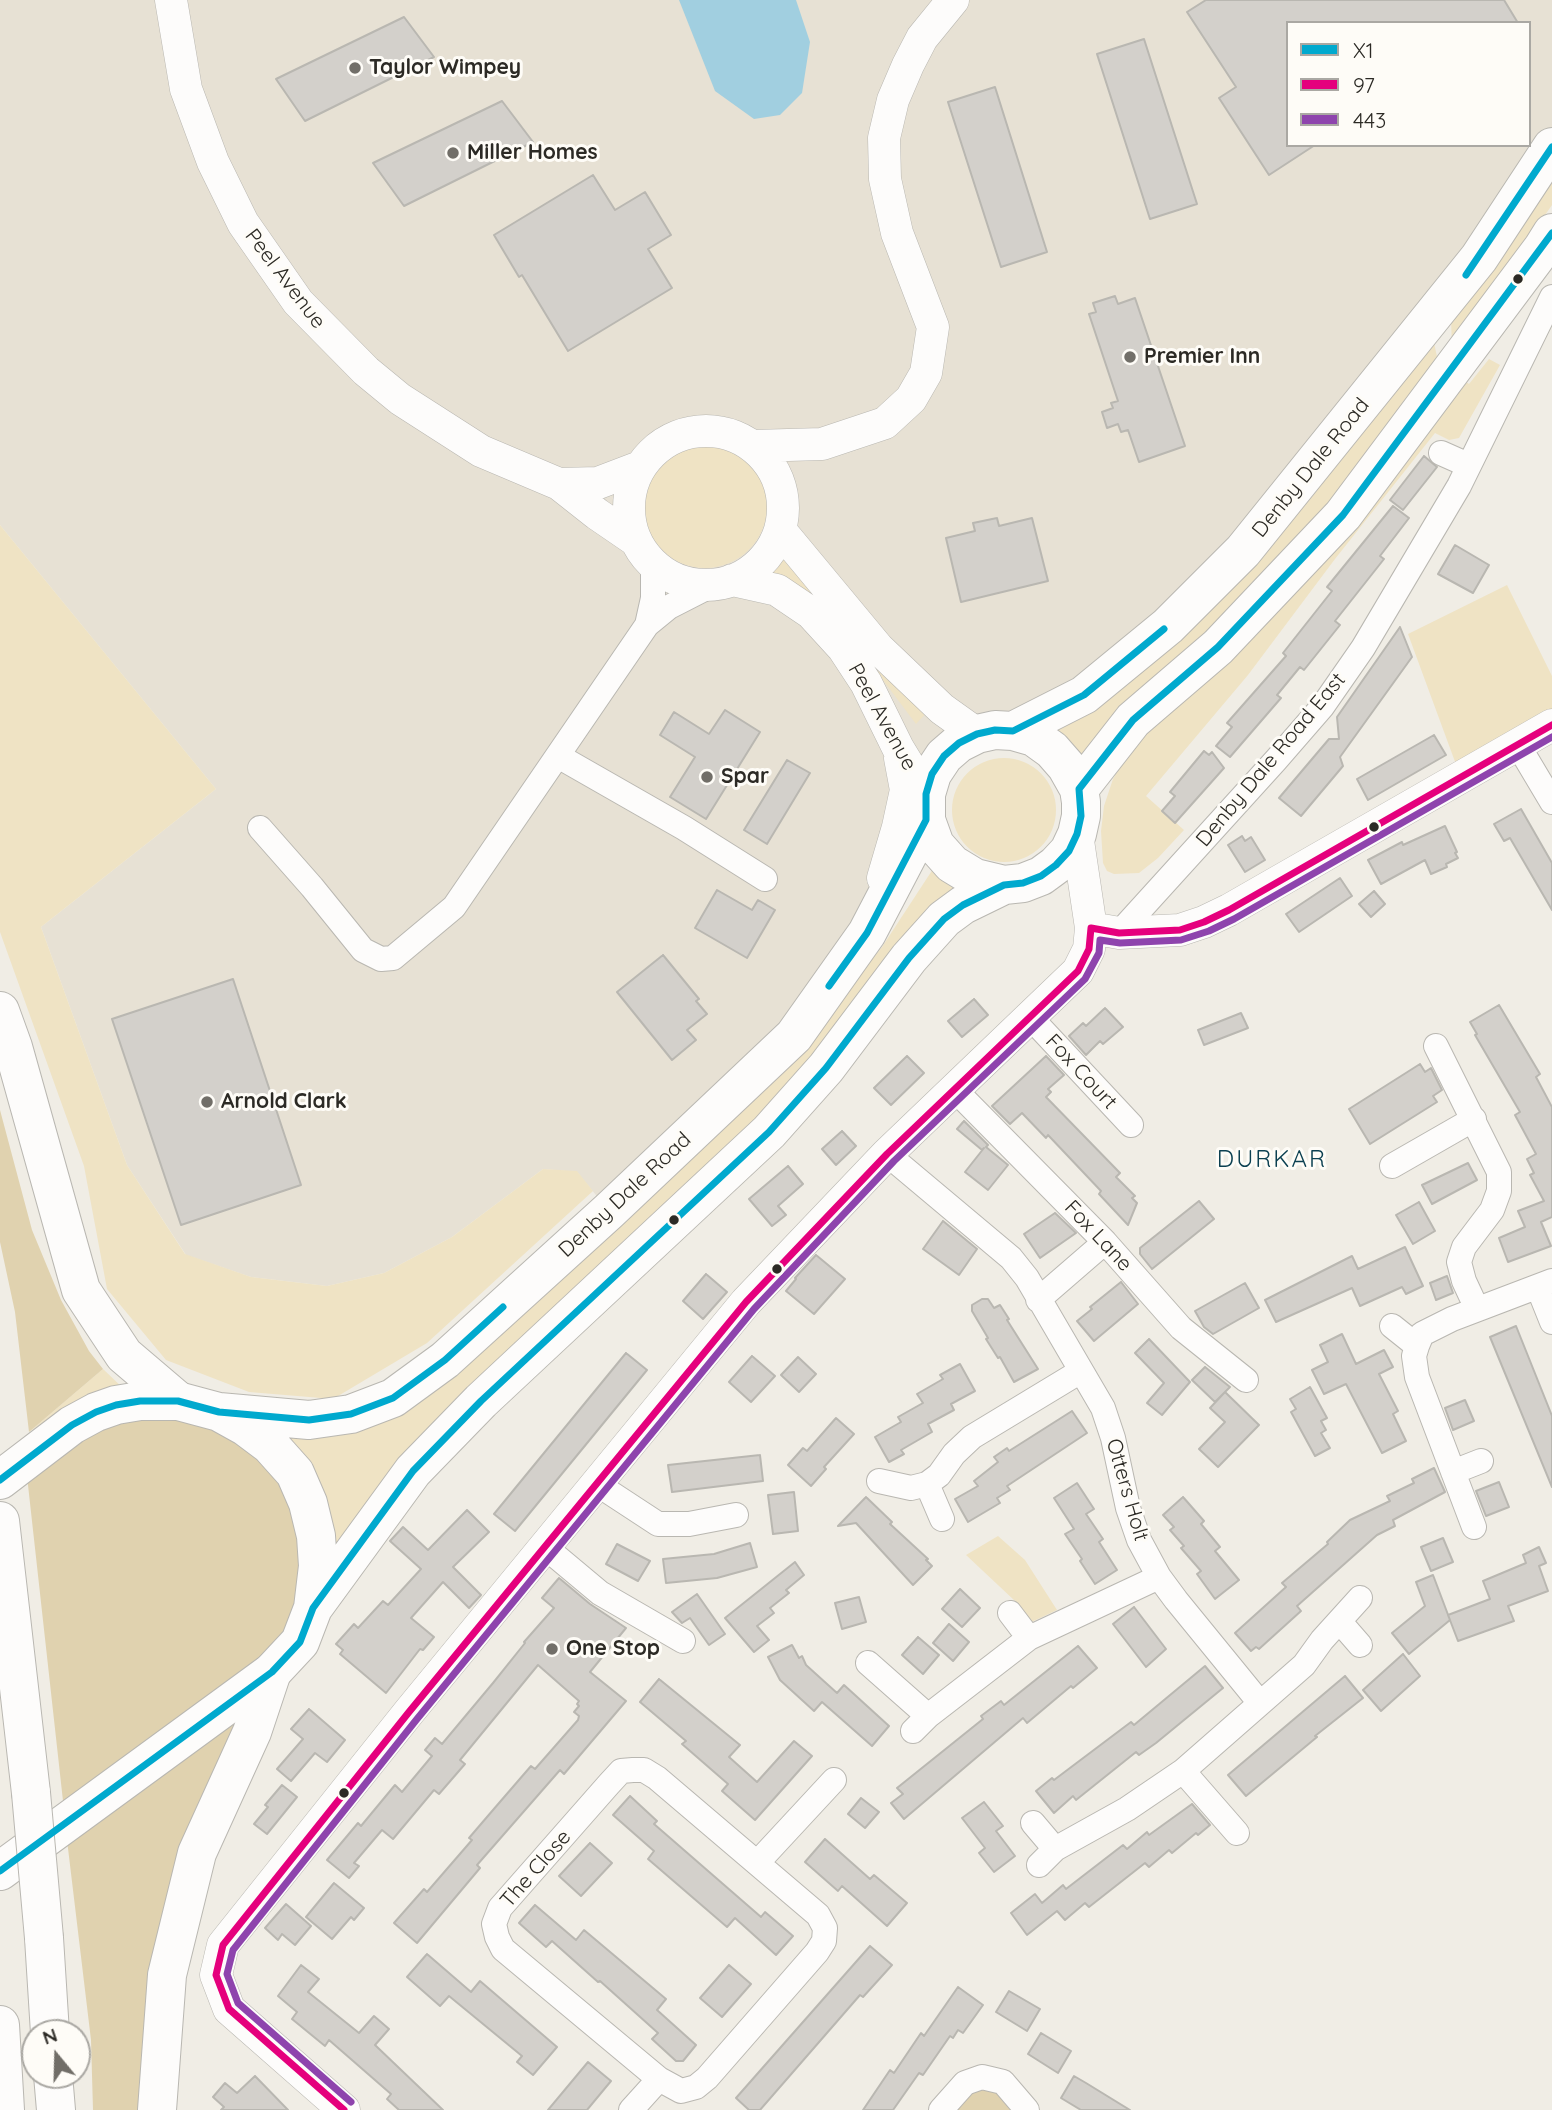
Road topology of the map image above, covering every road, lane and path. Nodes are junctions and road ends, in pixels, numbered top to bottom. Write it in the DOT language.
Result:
graph roads {
  1 [pos="172,0"];
  2 [pos="954,0"];
  3 [pos="1552,148"];
  4 [pos="1552,233"];
  5 [pos="1552,297"];
  6 [pos="822,444"];
  7 [pos="754,446"];
  8 [pos="1441,453"];
  9 [pos="1468,465"];
  10 [pos="640,467"];
  11 [pos="559,484"];
  12 [pos="782,490"];
  13 [pos="780,530"];
  14 [pos="644,552"];
  15 [pos="722,583"];
  16 [pos="648,625"];
  17 [pos="1552,725"];
  18 [pos="995,732"];
  19 [pos="1518,745"];
  20 [pos="898,748"];
  21 [pos="558,757"];
  22 [pos="1079,789"];
  23 [pos="1552,802"];
  24 [pos="926,807"];
  25 [pos="260,828"];
  26 [pos="1077,834"];
  27 [pos="1041,876"];
  28 [pos="765,879"];
  29 [pos="1004,885"];
  30 [pos="1099,925"];
  31 [pos="867,933"];
  32 [pos="0,1010"];
  33 [pos="1031,1018"];
  34 [pos="1436,1046"];
  35 [pos="953,1088"];
  36 [pos="1474,1119"];
  37 [pos="1131,1125"];
  38 [pos="887,1154"];
  39 [pos="1392,1166"];
  40 [pos="1105,1242"];
  41 [pos="1545,1284"];
  42 [pos="1038,1300"];
  43 [pos="1477,1309"];
  44 [pos="1552,1322"];
  45 [pos="1392,1326"];
  46 [pos="1417,1346"];
  47 [pos="1081,1371"];
  48 [pos="1246,1380"];
  49 [pos="178,1401"];
  50 [pos="219,1412"];
  51 [pos="1481,1461"];
  52 [pos="1453,1472"];
  53 [pos="0,1479"];
  54 [pos="879,1481"];
  55 [pos="597,1484"];
  56 [pos="927,1484"];
  57 [pos="736,1515"];
  58 [pos="942,1519"];
  59 [pos="1474,1527"];
  60 [pos="3,1537"];
  61 [pos="545,1546"];
  62 [pos="1159,1577"];
  63 [pos="1360,1598"];
  64 [pos="313,1608"];
  65 [pos="1010,1613"];
  66 [pos="1340,1622"];
  67 [pos="1029,1638"];
  68 [pos="683,1641"];
  69 [pos="1360,1645"];
  70 [pos="868,1663"];
  71 [pos="272,1672"];
  72 [pos="1260,1703"];
  73 [pos="1183,1771"];
  74 [pos="834,1780"];
  75 [pos="1032,1823"];
  76 [pos="1237,1833"];
  77 [pos="758,1862"];
  78 [pos="0,1871"];
  79 [pos="49,2019"];
  80 [pos="0,2025"];
  81 [pos="659,2079"];
  82 [pos="54,2089"];
  83 [pos="5,2110"];
  84 [pos="55,2110"];
  85 [pos="157,2110"];
  86 [pos="344,2110"];
  87 [pos="631,2110"];
  88 [pos="941,2110"];
  89 [pos="1027,2110"];
  1 -- 11 [label="street, Peel Avenue"];
  2 -- 6 [label="street"];
  3 -- 18 [label="main road, Denby Dale Road"];
  4 -- 22 [label="main road"];
  5 -- 9 [label="street, Denby Dale Road East"];
  6 -- 7 [label="street"];
  6 -- 12 [label="street"];
  7 -- 10 [label="street"];
  7 -- 12 [label="street"];
  8 -- 9 [label="street"];
  9 -- 30 [label="street, Denby Dale Road East"];
  10 -- 11 [label="street, Peel Avenue"];
  10 -- 14 [label="street"];
  11 -- 14 [label="street, Peel Avenue"];
  12 -- 13 [label="street"];
  13 -- 15 [label="street"];
  13 -- 18 [label="street, Peel Avenue"];
  14 -- 15 [label="street"];
  14 -- 16 [label="street"];
  15 -- 16 [label="street"];
  15 -- 20 [label="street, Peel Avenue"];
  16 -- 21 [label="street"];
  17 -- 19 [label="street"];
  18 -- 22 [label="main road"];
  18 -- 24 [label="main road, Denby Dale Road"];
  19 -- 23 [label="street"];
  19 -- 30 [label="street"];
  20 -- 24 [label="street, Peel Avenue"];
  20 -- 31 [label="street"];
  21 -- 25 [label="street"];
  21 -- 28 [label="street"];
  22 -- 26 [label="main road"];
  24 -- 29 [label="main road"];
  24 -- 31 [label="main road, Denby Dale Road"];
  26 -- 27 [label="main road"];
  26 -- 30 [label="street, Denby Dale Road East"];
  27 -- 29 [label="main road"];
  27 -- 30 [label="street"];
  29 -- 64 [label="main road"];
  30 -- 33 [label="street, Denby Dale Road East"];
  31 -- 50 [label="main road, Denby Dale Road"];
  32 -- 49 [label="main road"];
  33 -- 35 [label="street, Denby Dale Road East"];
  33 -- 37 [label="street, Fox Court"];
  34 -- 36 [label="street"];
  35 -- 38 [label="street, Denby Dale Road East"];
  35 -- 40 [label="street, Fox Lane"];
  36 -- 39 [label="street"];
  36 -- 43 [label="street"];
  38 -- 42 [label="street, Otters Holt"];
  38 -- 55 [label="street, Denby Dale Road East"];
  40 -- 42 [label="street"];
  40 -- 48 [label="street, Fox Lane"];
  41 -- 43 [label="street"];
  41 -- 44 [label="street"];
  42 -- 47 [label="street, Otters Holt"];
  43 -- 46 [label="street"];
  45 -- 46 [label="street"];
  46 -- 52 [label="street"];
  47 -- 56 [label="street"];
  47 -- 62 [label="street, Otters Holt"];
  49 -- 50 [label="main road"];
  49 -- 53 [label="main road"];
  50 -- 64 [label="main road"];
  51 -- 52 [label="street"];
  52 -- 59 [label="street"];
  54 -- 56 [label="street"];
  55 -- 57 [label="street"];
  55 -- 61 [label="street, Denby Dale Road East"];
  56 -- 58 [label="street"];
  60 -- 79 [label="main road, bridge"];
  61 -- 68 [label="street"];
  61 -- 86 [label="street, Denby Dale Road East"];
  62 -- 67 [label="street"];
  62 -- 72 [label="street, Otters Holt"];
  63 -- 66 [label="street"];
  64 -- 71 [label="main road"];
  65 -- 67 [label="street"];
  66 -- 69 [label="street"];
  66 -- 72 [label="street"];
  67 -- 70 [label="street"];
  71 -- 78 [label="main road"];
  71 -- 85 [label="main road"];
  72 -- 73 [label="street"];
  73 -- 75 [label="street"];
  73 -- 76 [label="street"];
  74 -- 77 [label="street"];
  77 -- 81 [label="street, The Close"];
  77 -- 81 [label="street, The Close"];
  80 -- 83 [label="main road"];
  81 -- 87 [label="street"];
  82 -- 84 [label="main road"];
  88 -- 89 [label="street"];
}
